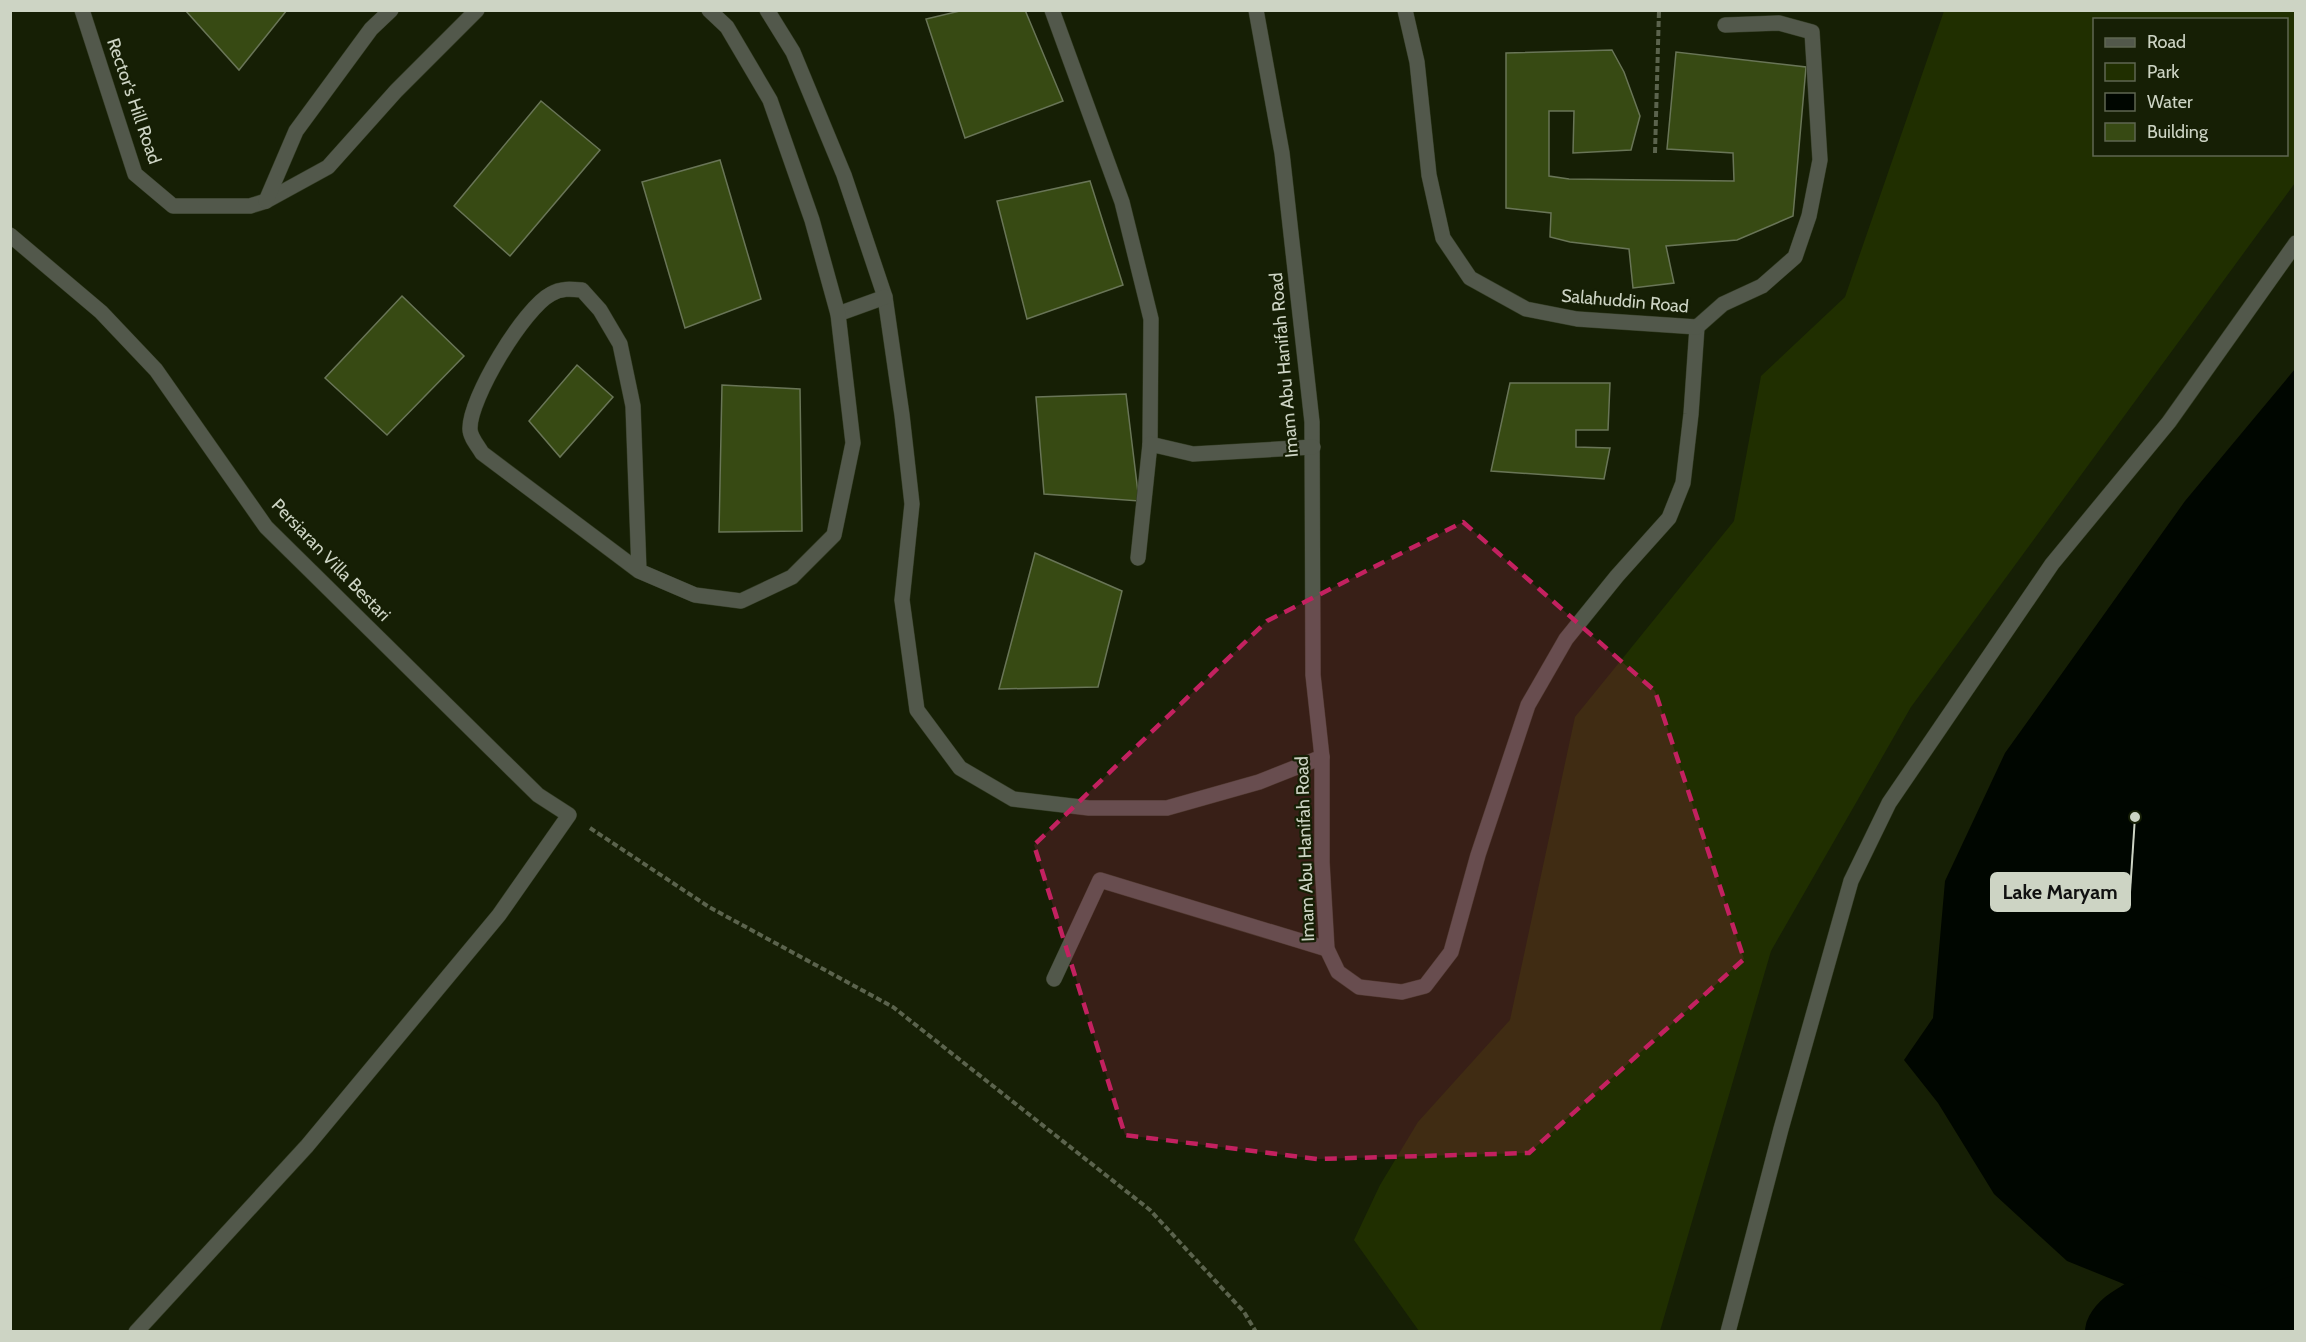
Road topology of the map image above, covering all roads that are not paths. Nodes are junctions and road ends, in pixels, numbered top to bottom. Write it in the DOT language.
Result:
graph roads {
  1 [pos="82,10"];
  2 [pos="391,10"];
  3 [pos="477,10"];
  4 [pos="709,10"];
  5 [pos="767,10"];
  6 [pos="1052,10"];
  7 [pos="1256,10"];
  8 [pos="1405,10"];
  9 [pos="1725,25"];
  10 [pos="266,201"];
  11 [pos="10,236"];
  12 [pos="2295,243"];
  13 [pos="885,297"];
  14 [pos="838,314"];
  15 [pos="1697,327"];
  16 [pos="1150,444"];
  17 [pos="1313,447"];
  18 [pos="1138,558"];
  19 [pos="639,572"];
  20 [pos="1322,758"];
  21 [pos="1327,949"];
  22 [pos="1054,980"];
  23 [pos="136,1332"];
  24 [pos="1728,1332"];
  1 -- 10 [label="street, Rector's Hill Road"];
  2 -- 10 [label="street"];
  3 -- 10 [label="street, Rector's Hill Road"];
  4 -- 14 [label="street"];
  5 -- 13 [label="street"];
  6 -- 16 [label="street"];
  7 -- 17 [label="street, Imam Abu Hanifah Road"];
  8 -- 15 [label="street, Salahuddin Road"];
  9 -- 15 [label="street, Salahuddin Road"];
  11 -- 23 [label="street, Persiaran Villa Bestari"];
  12 -- 24 [label="street"];
  13 -- 14 [label="street"];
  13 -- 20 [label="street"];
  14 -- 19 [label="street"];
  15 -- 21 [label="street, Imam Abu Hanifah Road"];
  16 -- 17 [label="street"];
  16 -- 18 [label="street"];
  17 -- 20 [label="street, Imam Abu Hanifah Road"];
  19 -- 19 [label="street"];
  20 -- 21 [label="street, Imam Abu Hanifah Road"];
  21 -- 22 [label="street"];
}
